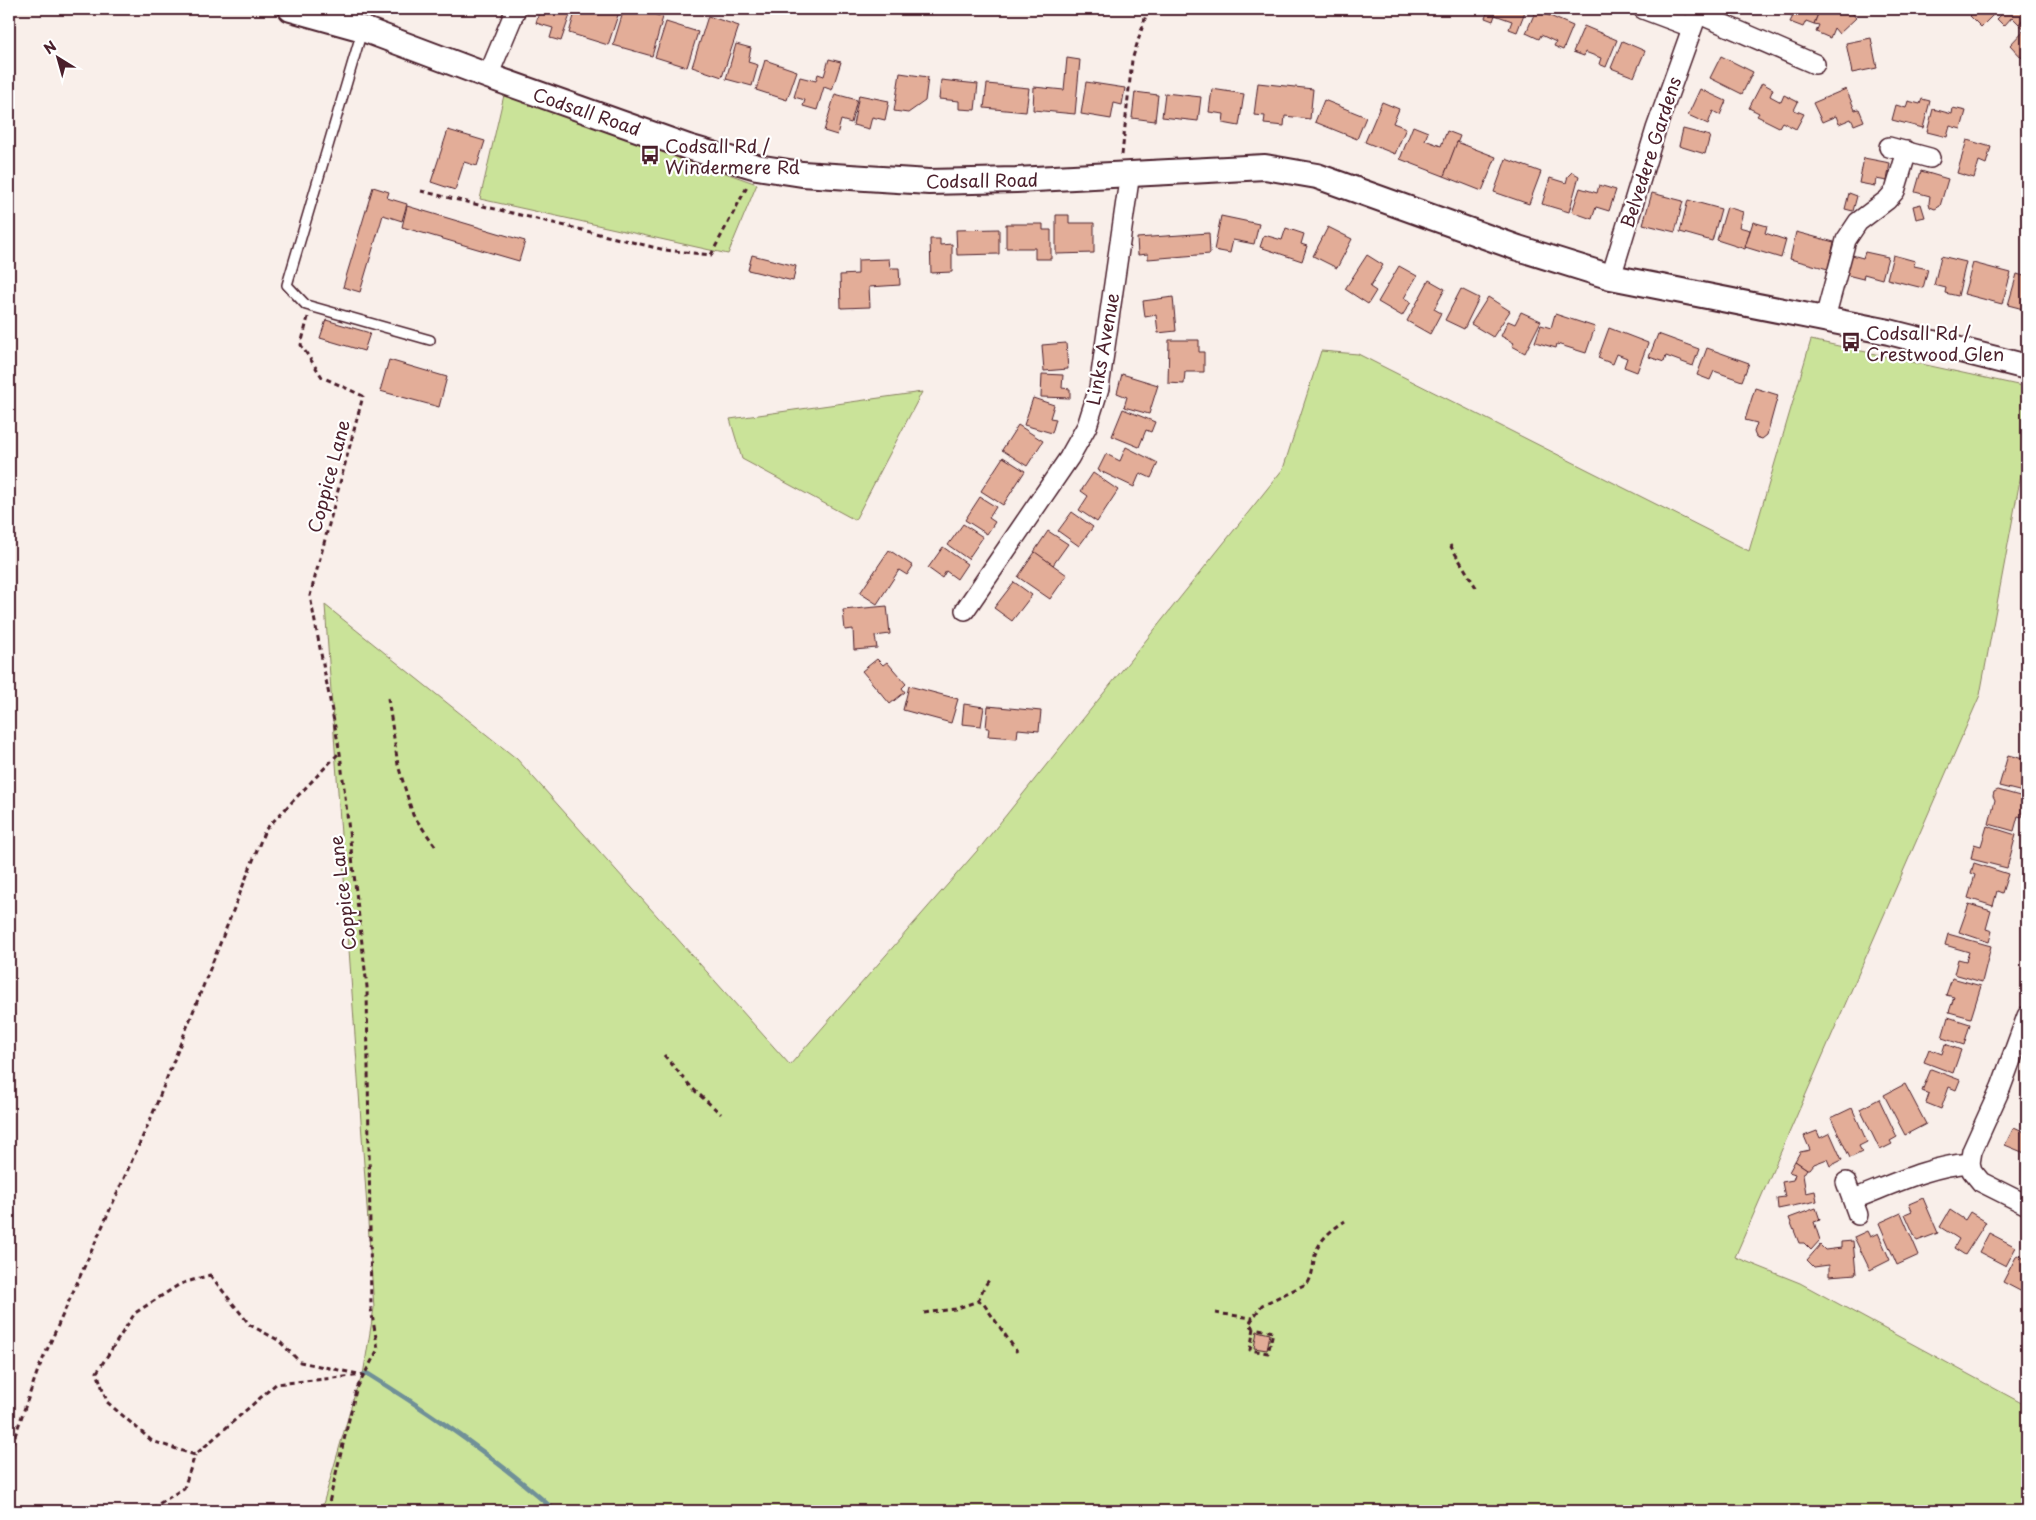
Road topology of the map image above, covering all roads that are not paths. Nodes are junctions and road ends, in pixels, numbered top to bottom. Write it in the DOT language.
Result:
graph roads {
  1 [pos="291,9"];
  2 [pos="516,9"];
  3 [pos="1643,9"];
  4 [pos="1696,16"];
  5 [pos="363,29"];
  6 [pos="1815,64"];
  7 [pos="488,76"];
  8 [pos="1930,158"];
  9 [pos="1130,173"];
  10 [pos="1611,276"];
  11 [pos="1824,318"];
  12 [pos="430,340"];
  13 [pos="2027,366"];
  14 [pos="965,610"];
  15 [pos="2027,1016"];
  16 [pos="1970,1163"];
  17 [pos="1853,1199"];
  18 [pos="2027,1204"];
  1 -- 5 [label="street, Codsall Road"];
  2 -- 7 [label="street"];
  3 -- 4 [label="street"];
  4 -- 6 [label="street"];
  4 -- 10 [label="street, Belvedere Gardens"];
  5 -- 7 [label="street, Codsall Road"];
  5 -- 12 [label="lane"];
  7 -- 9 [label="street, Codsall Road"];
  8 -- 11 [label="street"];
  9 -- 10 [label="street, Codsall Road"];
  9 -- 14 [label="street, Links Avenue"];
  10 -- 11 [label="street, Codsall Road"];
  11 -- 13 [label="street, Codsall Road"];
  15 -- 16 [label="street"];
  16 -- 17 [label="street"];
  16 -- 18 [label="street"];
}
